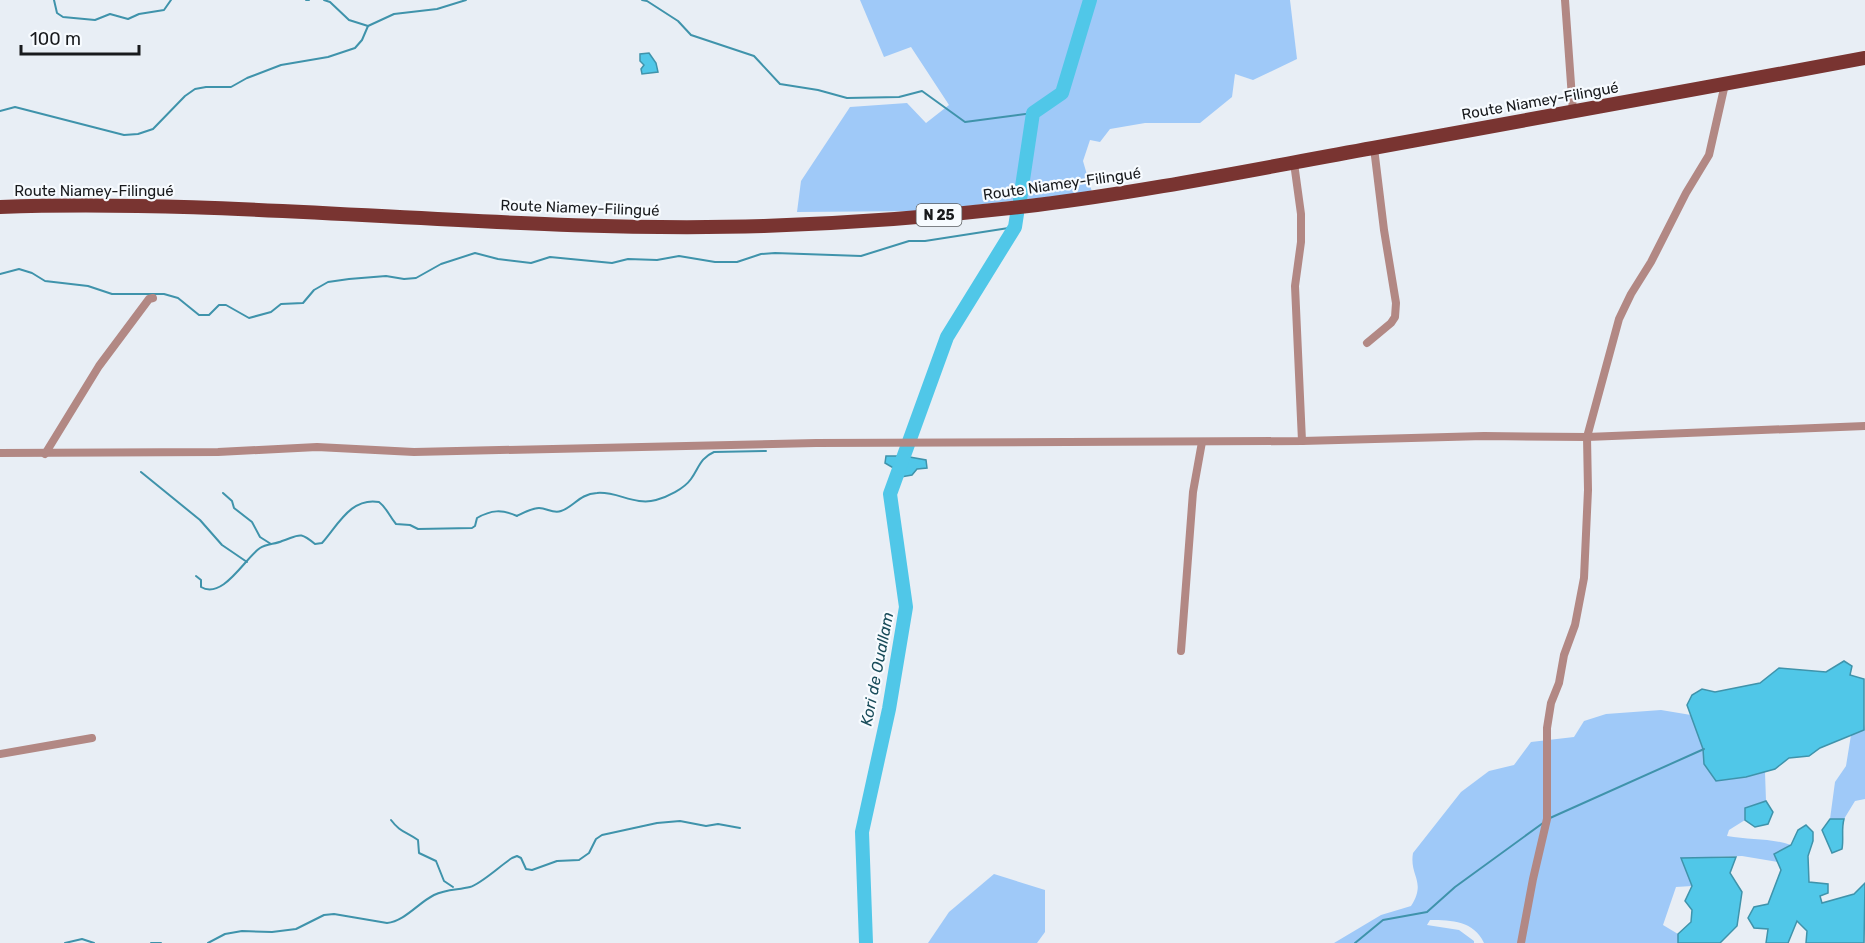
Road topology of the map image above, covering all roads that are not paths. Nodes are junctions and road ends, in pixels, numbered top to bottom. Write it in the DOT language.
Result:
graph roads {
  1 [pos="1565,0"];
  2 [pos="1865,58"];
  3 [pos="1725,84"];
  4 [pos="1573,112"];
  5 [pos="1374,148"];
  6 [pos="1294,163"];
  7 [pos="0,207"];
  8 [pos="153,298"];
  9 [pos="1366,343"];
  10 [pos="1865,426"];
  11 [pos="1587,437"];
  12 [pos="1302,441"];
  13 [pos="1202,442"];
  14 [pos="0,453"];
  15 [pos="45,454"];
  16 [pos="1181,651"];
  17 [pos="92,738"];
  18 [pos="0,754"];
  19 [pos="1521,943"];
  1 -- 4 [label="street"];
  2 -- 3 [label="main road, Route Niamey-Filingué / N 25"];
  3 -- 4 [label="main road, Route Niamey-Filingué / N 25"];
  3 -- 11 [label="street"];
  4 -- 5 [label="main road, Route Niamey-Filingué / N 25"];
  5 -- 6 [label="main road, Route Niamey-Filingué / N 25"];
  5 -- 9 [label="street"];
  6 -- 7 [label="main road, Route Niamey-Filingué / N 25"];
  6 -- 12 [label="street"];
  8 -- 15 [label="street"];
  10 -- 11 [label="street"];
  11 -- 12 [label="street"];
  11 -- 19 [label="street"];
  12 -- 13 [label="street"];
  13 -- 15 [label="street"];
  13 -- 16 [label="street"];
  14 -- 15 [label="street"];
  17 -- 18 [label="street"];
}
